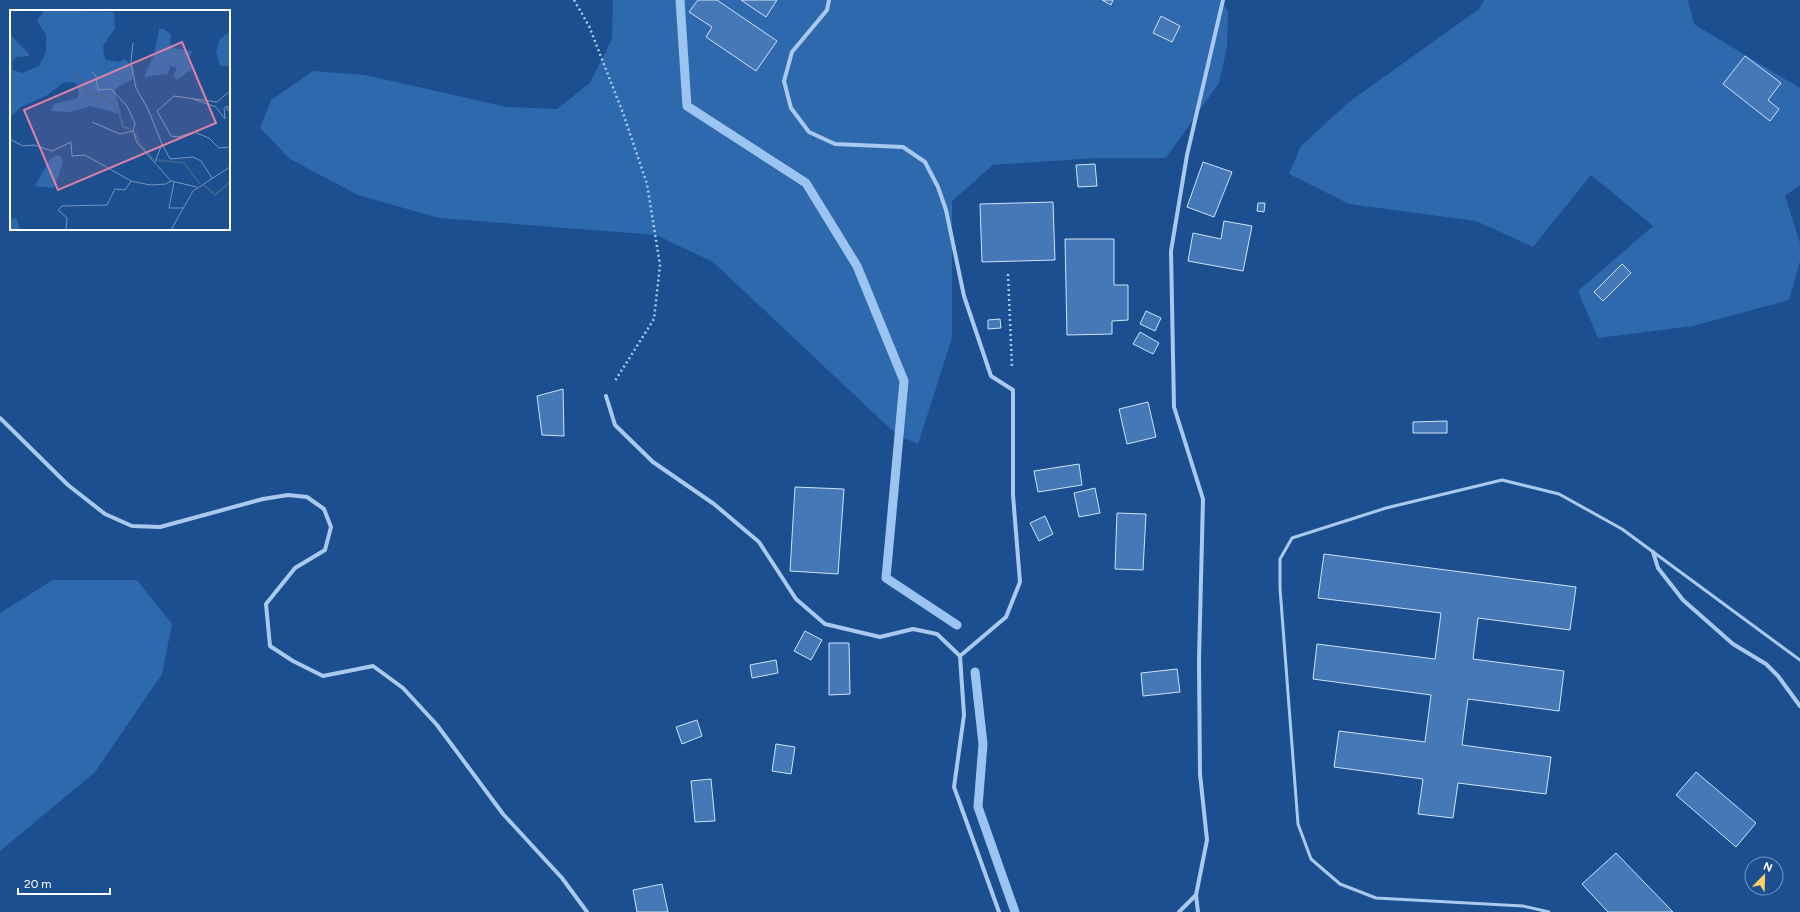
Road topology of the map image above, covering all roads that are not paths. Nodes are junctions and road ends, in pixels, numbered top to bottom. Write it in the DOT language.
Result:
graph roads {
  1 [pos="829,0"];
  2 [pos="1223,0"];
  3 [pos="606,396"];
  4 [pos="0,418"];
  5 [pos="1653,552"];
  6 [pos="960,656"];
  7 [pos="1800,660"];
  8 [pos="1800,706"];
  9 [pos="1196,895"];
  10 [pos="587,912"];
  11 [pos="999,912"];
  12 [pos="1179,912"];
  13 [pos="1198,912"];
  14 [pos="1549,912"];
  1 -- 6 [label="street"];
  2 -- 9 [label="street"];
  3 -- 6 [label="street"];
  4 -- 10 [label="street"];
  5 -- 7 [label="lane"];
  5 -- 8 [label="street"];
  5 -- 14 [label="lane"];
  6 -- 11 [label="street"];
  9 -- 12 [label="street"];
  9 -- 13 [label="street"];
}
